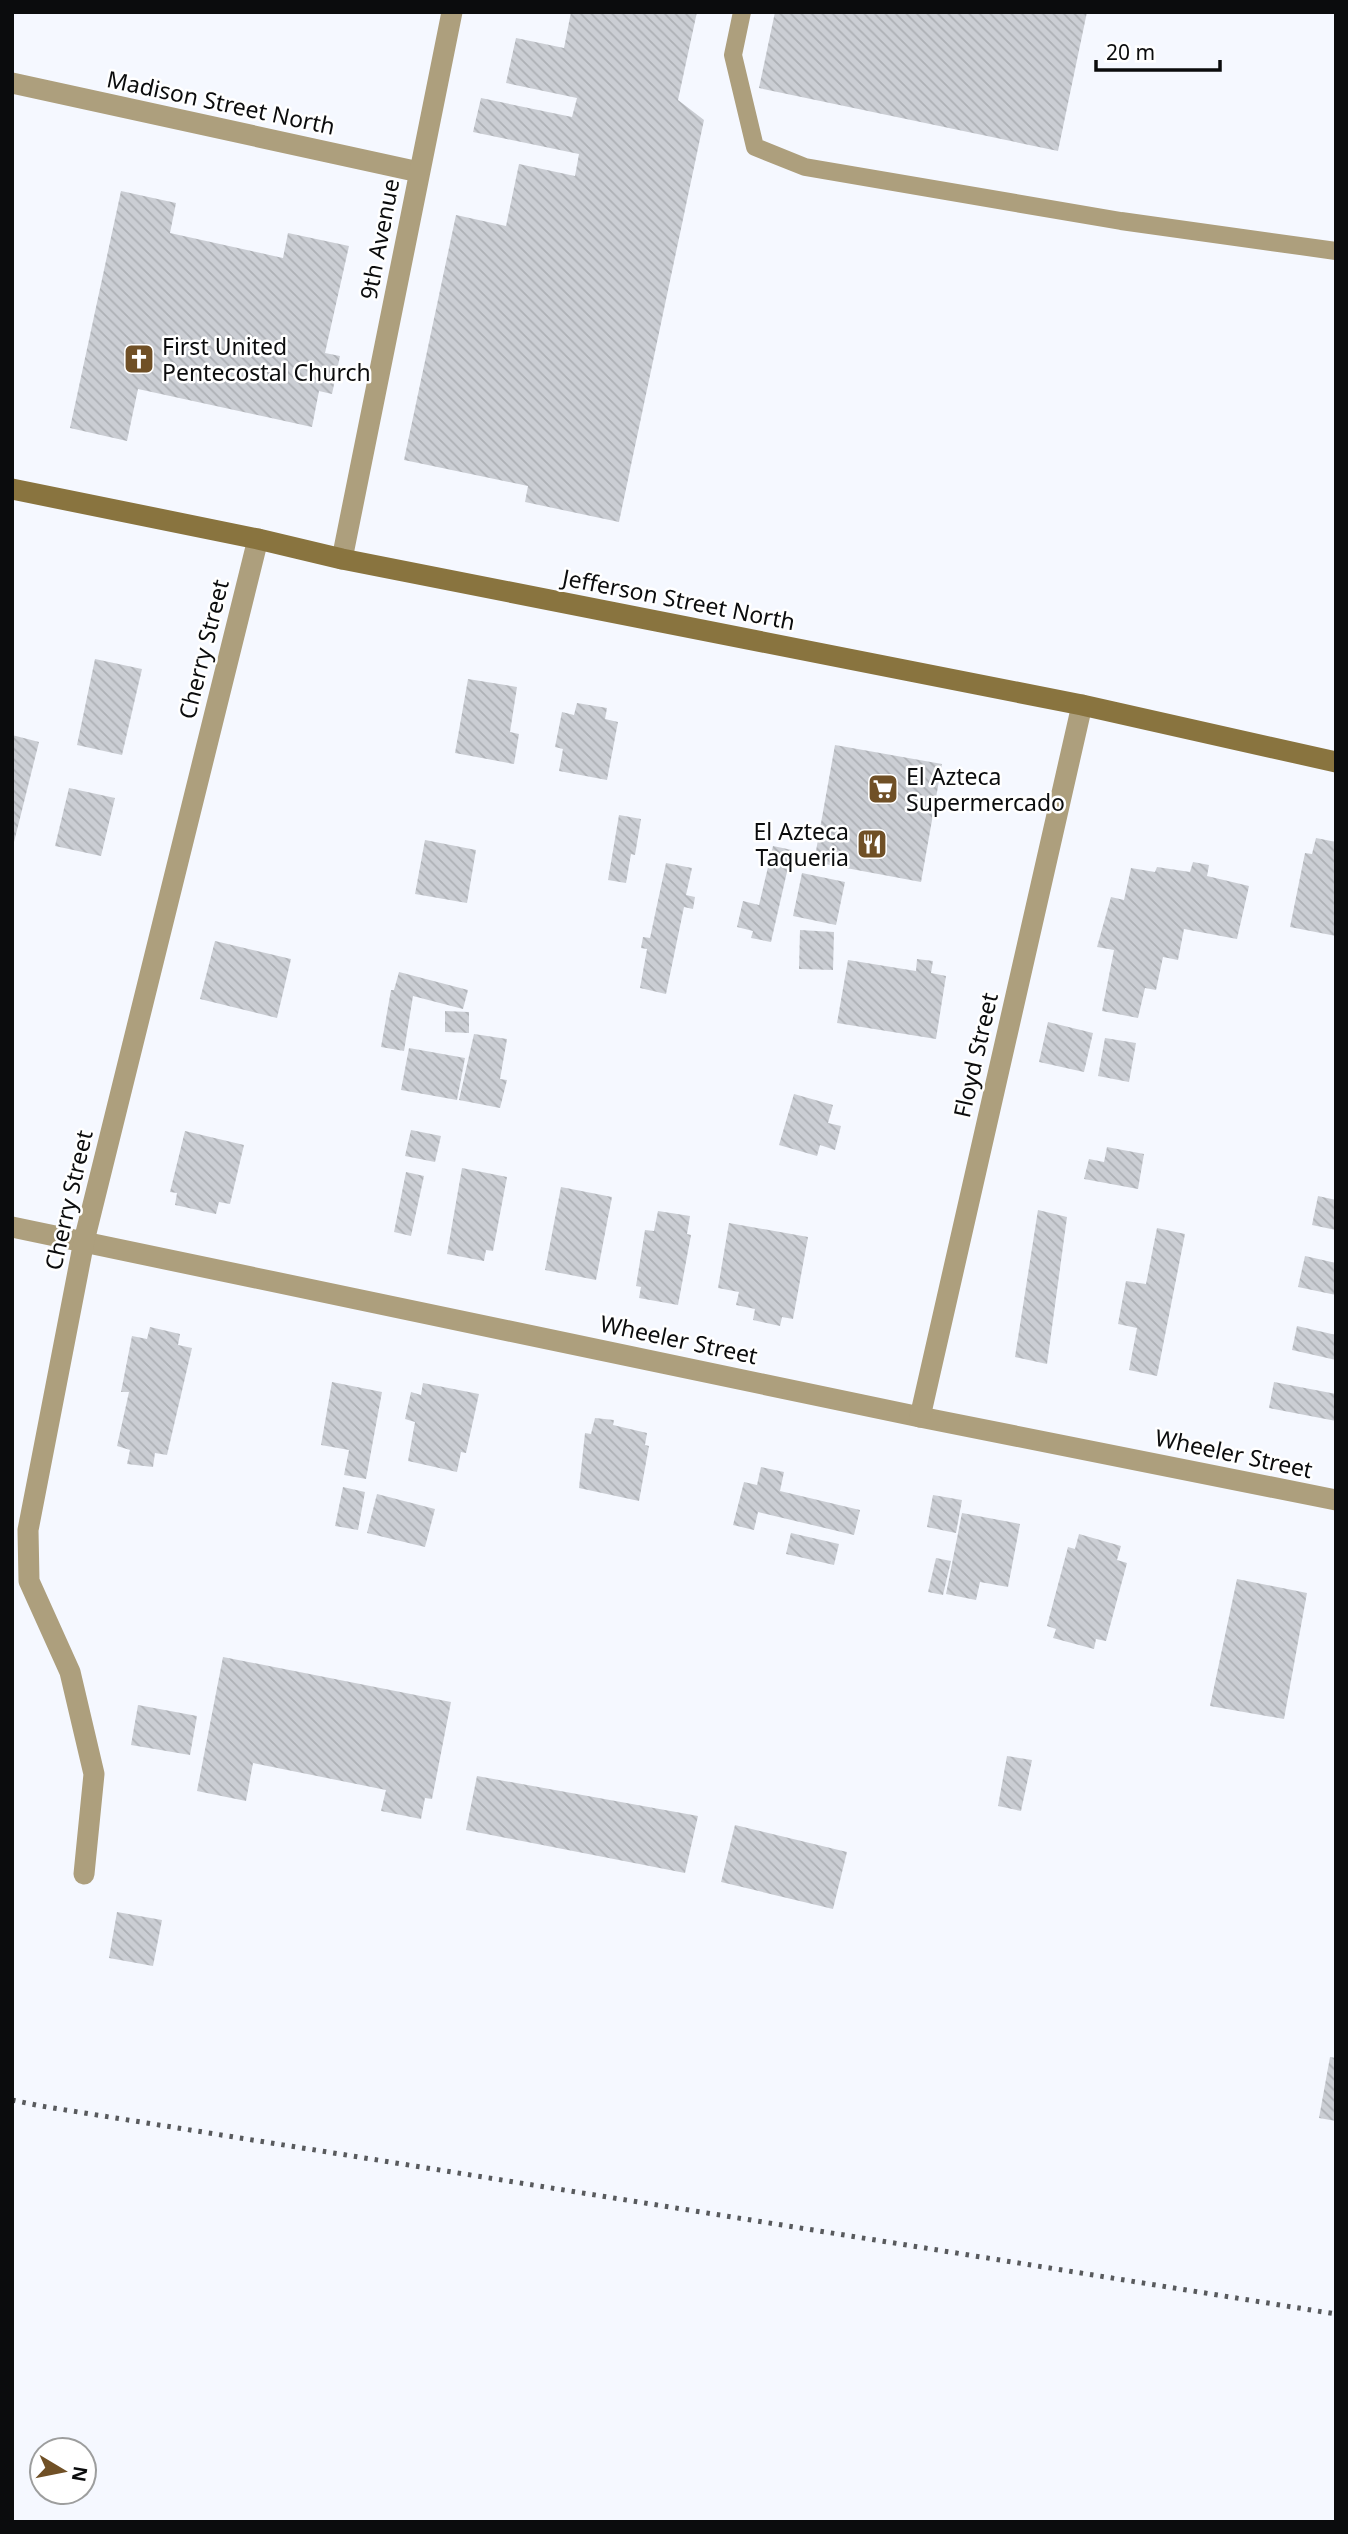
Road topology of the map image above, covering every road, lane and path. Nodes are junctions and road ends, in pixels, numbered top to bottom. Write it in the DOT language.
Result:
graph roads {
  1 [pos="452,12"];
  2 [pos="742,12"];
  3 [pos="12,83"];
  4 [pos="419,172"];
  5 [pos="1336,251"];
  6 [pos="12,489"];
  7 [pos="258,539"];
  8 [pos="342,559"];
  9 [pos="1082,705"];
  10 [pos="1336,762"];
  11 [pos="12,1227"];
  12 [pos="83,1241"];
  13 [pos="919,1417"];
  14 [pos="1336,1500"];
  15 [pos="84,1874"];
  1 -- 4 [label="street, 9th Avenue"];
  2 -- 5 [label="lane"];
  3 -- 4 [label="street, Madison Street North"];
  4 -- 8 [label="street, 9th Avenue"];
  6 -- 7 [label="main road, Jefferson Street North"];
  7 -- 8 [label="main road, Jefferson Street North"];
  7 -- 12 [label="street, Cherry Street"];
  8 -- 9 [label="main road, Jefferson Street North"];
  9 -- 10 [label="main road, Jefferson Street North"];
  9 -- 13 [label="street, Floyd Street"];
  11 -- 12 [label="street, Wheeler Street"];
  12 -- 13 [label="street, Wheeler Street"];
  12 -- 15 [label="street, Cherry Street"];
  13 -- 14 [label="street, Wheeler Street"];
}
